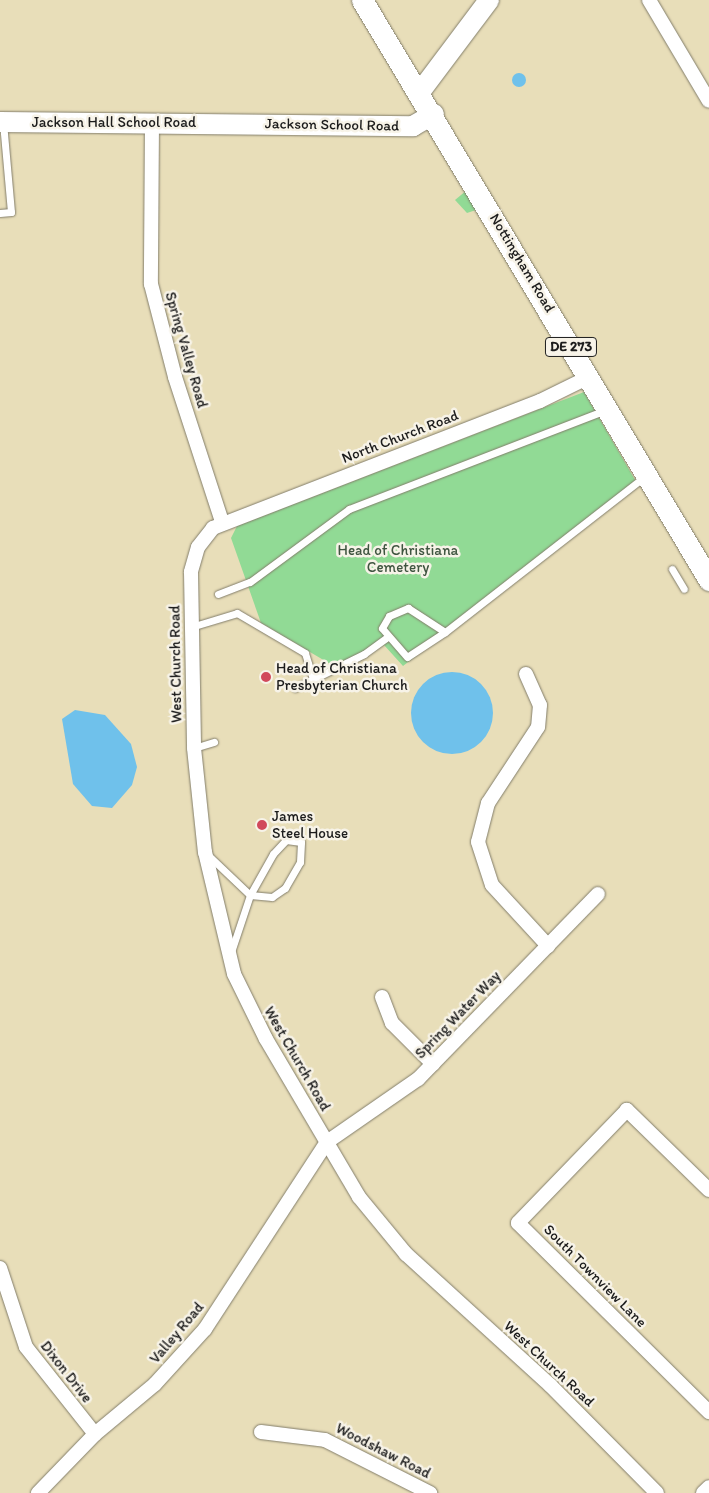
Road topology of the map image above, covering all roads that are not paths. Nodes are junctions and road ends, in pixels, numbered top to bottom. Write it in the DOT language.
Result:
graph roads {
  1 [pos="362,0"];
  2 [pos="489,0"];
  3 [pos="649,0"];
  4 [pos="420,92"];
  5 [pos="709,101"];
  6 [pos="434,114"];
  7 [pos="2,122"];
  8 [pos="152,122"];
  9 [pos="228,123"];
  10 [pos="0,212"];
  11 [pos="589,377"];
  12 [pos="608,409"];
  13 [pos="647,476"];
  14 [pos="222,522"];
  15 [pos="672,569"];
  16 [pos="709,580"];
  17 [pos="684,589"];
  18 [pos="218,594"];
  19 [pos="190,627"];
  20 [pos="445,632"];
  21 [pos="386,638"];
  22 [pos="526,674"];
  23 [pos="313,679"];
  24 [pos="295,688"];
  25 [pos="214,742"];
  26 [pos="194,748"];
  27 [pos="205,852"];
  28 [pos="598,894"];
  29 [pos="250,895"];
  30 [pos="548,946"];
  31 [pos="229,959"];
  32 [pos="382,997"];
  33 [pos="433,1064"];
  34 [pos="327,1142"];
  35 [pos="709,1190"];
  36 [pos="0,1268"];
  37 [pos="709,1412"];
  38 [pos="261,1432"];
  39 [pos="95,1434"];
  40 [pos="709,1487"];
  41 [pos="38,1493"];
  42 [pos="430,1493"];
  43 [pos="657,1493"];
  44 [pos="703,1493"];
  1 -- 4 [label="main road, Nottingham Road / DE 273"];
  2 -- 4 [label="street"];
  3 -- 5 [label="street"];
  4 -- 6 [label="main road, Nottingham Road / DE 273"];
  6 -- 9 [label="street, Jackson School Road"];
  6 -- 11 [label="main road, Nottingham Road / DE 273"];
  7 -- 8 [label="street, Jackson Hall School Road"];
  7 -- 10 [label="lane"];
  8 -- 9 [label="street, Jackson Hall School Road"];
  8 -- 14 [label="street, Spring Valley Road"];
  11 -- 12 [label="main road, Nottingham Road / DE 273"];
  11 -- 14 [label="street, North Church Road"];
  12 -- 13 [label="main road, Nottingham Road / DE 273"];
  12 -- 18 [label="lane"];
  13 -- 16 [label="main road, Nottingham Road / DE 273"];
  13 -- 20 [label="lane"];
  14 -- 19 [label="street, West Church Road"];
  15 -- 17 [label="lane"];
  19 -- 23 [label="lane"];
  19 -- 26 [label="street, West Church Road"];
  20 -- 21 [label="lane"];
  20 -- 21 [label="lane"];
  21 -- 23 [label="lane"];
  22 -- 30 [label="street"];
  23 -- 24 [label="lane"];
  25 -- 26 [label="lane"];
  26 -- 27 [label="street, West Church Road"];
  27 -- 29 [label="lane"];
  27 -- 31 [label="street, West Church Road"];
  28 -- 30 [label="street, Spring Water Way"];
  29 -- 29 [label="lane"];
  29 -- 31 [label="lane"];
  30 -- 33 [label="street, Spring Water Way"];
  31 -- 34 [label="street, West Church Road"];
  32 -- 33 [label="street"];
  33 -- 34 [label="street, Spring Water Way"];
  34 -- 39 [label="street, Valley Road"];
  34 -- 43 [label="street, West Church Road"];
  35 -- 37 [label="street, South Townview Lane"];
  36 -- 39 [label="street, Dixon Drive"];
  38 -- 42 [label="street, Woodshaw Road"];
  39 -- 41 [label="street, Valley Road"];
  40 -- 44 [label="street"];
}
